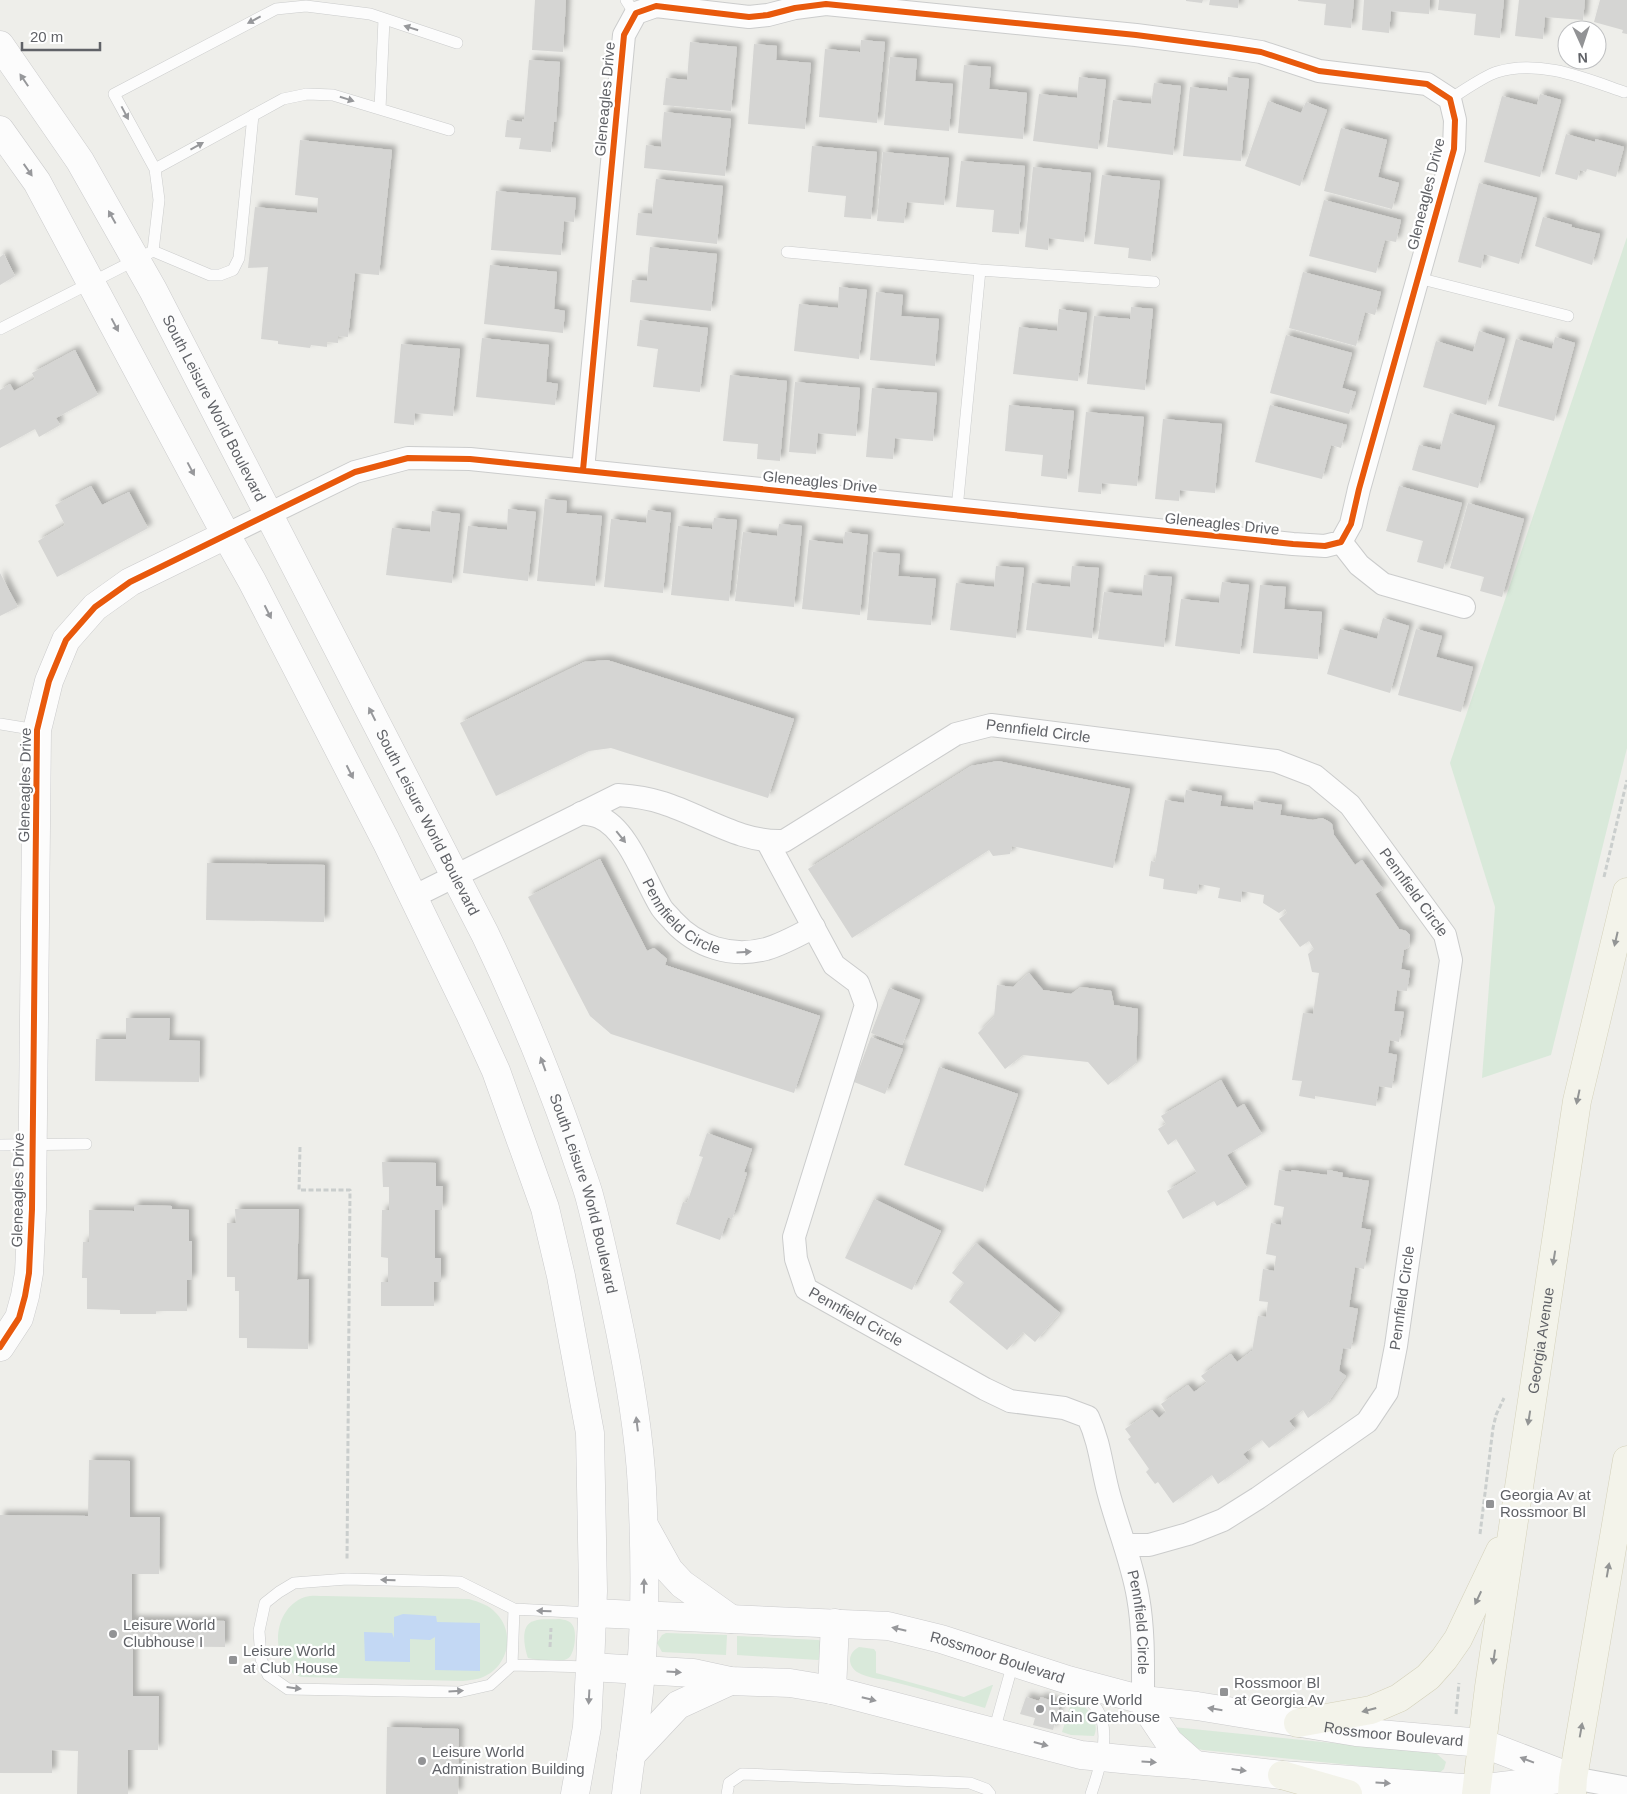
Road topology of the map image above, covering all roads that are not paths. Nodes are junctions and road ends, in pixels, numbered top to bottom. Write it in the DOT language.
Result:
graph roads {
  1 [pos="631,7"];
  2 [pos="384,19"];
  3 [pos="457,43"];
  4 [pos="0,45"];
  5 [pos="1624,92"];
  6 [pos="1450,99"];
  7 [pos="380,109"];
  8 [pos="253,115"];
  9 [pos="0,130"];
  10 [pos="449,130"];
  11 [pos="155,169"];
  12 [pos="787,252"];
  13 [pos="144,255"];
  14 [pos="980,270"];
  15 [pos="1418,278"];
  16 [pos="1154,282"];
  17 [pos="92,283"];
  18 [pos="1568,316"];
  19 [pos="0,329"];
  20 [pos="583,470"];
  21 [pos="957,509"];
  22 [pos="269,514"];
  23 [pos="226,536"];
  24 [pos="1341,542"];
  25 [pos="1464,607"];
  26 [pos="0,724"];
  27 [pos="37,730"];
  28 [pos="581,813"];
  29 [pos="767,842"];
  30 [pos="455,877"];
  31 [pos="1627,892"];
  32 [pos="413,897"];
  33 [pos="814,927"];
  34 [pos="86,1144"];
  35 [pos="0,1145"];
  36 [pos="32,1145"];
  37 [pos="0,1347"];
  38 [pos="1627,1460"];
  39 [pos="1514,1522"];
  40 [pos="643,1524"];
  41 [pos="1125,1545"];
  42 [pos="514,1609"];
  43 [pos="592,1613"];
  44 [pos="643,1617"];
  45 [pos="731,1619"];
  46 [pos="836,1624"];
  47 [pos="1013,1662"];
  48 [pos="512,1665"];
  49 [pos="590,1667"];
  50 [pos="641,1670"];
  51 [pos="1068,1680"];
  52 [pos="730,1681"];
  53 [pos="832,1690"];
  54 [pos="1143,1700"];
  55 [pos="1298,1722"];
  56 [pos="994,1731"];
  57 [pos="1482,1743"];
  58 [pos="631,1755"];
  59 [pos="1102,1758"];
  60 [pos="1196,1765"];
  61 [pos="1282,1775"];
  62 [pos="1572,1786"];
  63 [pos="1627,1788"];
  64 [pos="1476,1791"];
  65 [pos="575,1794"];
  66 [pos="626,1794"];
  67 [pos="727,1794"];
  68 [pos="990,1794"];
  69 [pos="1091,1794"];
  70 [pos="1348,1794"];
  1 -- 6 [label="street, Gleneagles Drive"];
  1 -- 20 [label="street, Gleneagles Drive"];
  3 -- 2 [label="lane, one-way"];
  2 -- 7 [label="lane"];
  2 -- 11 [label="lane, one-way"];
  13 -- 4 [label="street, South Leisure World Boulevard, one-way"];
  5 -- 6 [label="lane"];
  6 -- 15 [label="street, Gleneagles Drive"];
  8 -- 7 [label="lane, one-way"];
  7 -- 10 [label="lane"];
  11 -- 8 [label="lane, one-way"];
  8 -- 13 [label="lane"];
  9 -- 17 [label="street, one-way"];
  11 -- 13 [label="lane"];
  12 -- 14 [label="lane"];
  13 -- 17 [label="lane"];
  13 -- 22 [label="street, South Leisure World Boulevard"];
  14 -- 16 [label="lane"];
  14 -- 21 [label="lane"];
  15 -- 18 [label="lane"];
  15 -- 24 [label="street, Gleneagles Drive"];
  17 -- 19 [label="lane"];
  17 -- 23 [label="street, one-way"];
  20 -- 21 [label="street, Gleneagles Drive"];
  20 -- 22 [label="street, Gleneagles Drive"];
  21 -- 24 [label="street, Gleneagles Drive"];
  22 -- 23 [label="street, Gleneagles Drive"];
  30 -- 22 [label="street, South Leisure World Boulevard, one-way"];
  23 -- 27 [label="street, Gleneagles Drive"];
  23 -- 32 [label="street, one-way"];
  24 -- 25 [label="street"];
  26 -- 27 [label="lane"];
  27 -- 36 [label="street, Gleneagles Drive"];
  28 -- 29 [label="street, Pennfield Circle"];
  28 -- 30 [label="street, Pennfield Circle"];
  28 -- 33 [label="street, Pennfield Circle, one-way"];
  29 -- 33 [label="street, Pennfield Circle"];
  29 -- 41 [label="street, Pennfield Circle"];
  30 -- 32 [label="street, Pennfield Circle"];
  40 -- 30 [label="street, South Leisure World Boulevard, one-way"];
  31 -- 39 [label="main road, Georgia Avenue, one-way"];
  32 -- 43 [label="street"];
  33 -- 41 [label="street, Pennfield Circle"];
  34 -- 36 [label="lane"];
  35 -- 36 [label="lane"];
  36 -- 37 [label="street, Gleneagles Drive"];
  62 -- 38 [label="main road, one-way"];
  39 -- 55 [label="main road, one-way"];
  39 -- 57 [label="main road, Georgia Avenue, one-way"];
  44 -- 40 [label="street, South Leisure World Boulevard, one-way"];
  40 -- 45 [label="street"];
  41 -- 54 [label="street, Pennfield Circle"];
  43 -- 42 [label="lane, one-way"];
  42 -- 48 [label="lane"];
  42 -- 48 [label="lane, one-way"];
  43 -- 44 [label="street, Rossmoor Boulevard"];
  43 -- 49 [label="street"];
  44 -- 45 [label="street, Rossmoor Boulevard"];
  44 -- 50 [label="street, South Leisure World Boulevard"];
  45 -- 46 [label="street, Rossmoor Boulevard"];
  47 -- 46 [label="street, Rossmoor Boulevard, one-way"];
  46 -- 53 [label="street"];
  47 -- 51 [label="street, Rossmoor Boulevard"];
  47 -- 56 [label="lane"];
  48 -- 49 [label="lane"];
  49 -- 50 [label="street, Rossmoor Boulevard"];
  49 -- 65 [label="street, one-way"];
  50 -- 52 [label="street, Rossmoor Boulevard, one-way"];
  50 -- 58 [label="street, South Leisure World Boulevard"];
  51 -- 54 [label="street, Rossmoor Boulevard"];
  51 -- 59 [label="lane"];
  52 -- 53 [label="street, Rossmoor Boulevard"];
  52 -- 58 [label="street"];
  53 -- 56 [label="street, Rossmoor Boulevard, one-way"];
  55 -- 54 [label="street, Rossmoor Boulevard, one-way"];
  54 -- 60 [label="street"];
  55 -- 57 [label="street, Rossmoor Boulevard"];
  56 -- 59 [label="street, Rossmoor Boulevard, one-way"];
  62 -- 57 [label="street, Rossmoor Boulevard, one-way"];
  57 -- 64 [label="main road, Georgia Avenue"];
  58 -- 66 [label="street, South Leisure World Boulevard"];
  59 -- 60 [label="street, Rossmoor Boulevard, one-way"];
  59 -- 69 [label="lane"];
  60 -- 61 [label="street, Rossmoor Boulevard, one-way"];
  61 -- 64 [label="street, Rossmoor Boulevard, one-way"];
  61 -- 70 [label="main road"];
  62 -- 63 [label="street, Rossmoor Boulevard"];
  62 -- 64 [label="street, Rossmoor Boulevard"];
  67 -- 68 [label="lane"];
}
